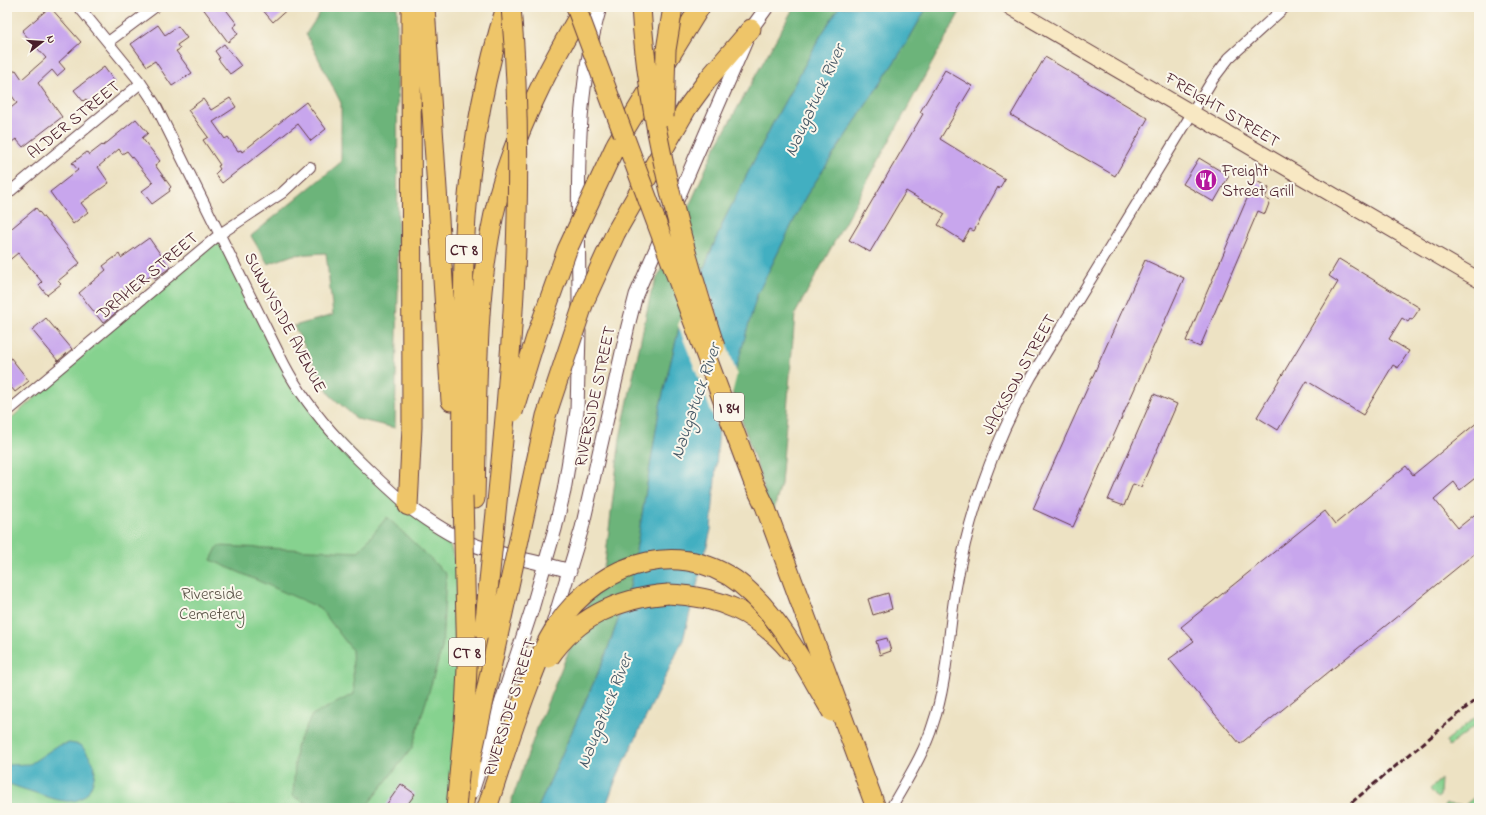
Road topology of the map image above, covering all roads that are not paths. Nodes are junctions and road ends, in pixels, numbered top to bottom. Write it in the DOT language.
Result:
graph roads {
  1 [pos="79,7"];
  2 [pos="155,7"];
  3 [pos="411,7"];
  4 [pos="425,7"];
  5 [pos="506,7"];
  6 [pos="511,7"];
  7 [pos="578,7"];
  8 [pos="600,7"];
  9 [pos="642,7"];
  10 [pos="673,7"];
  11 [pos="700,7"];
  12 [pos="767,7"];
  13 [pos="1010,7"];
  14 [pos="1285,7"];
  15 [pos="751,29"];
  16 [pos="108,42"];
  17 [pos="142,83"];
  18 [pos="1192,113"];
  19 [pos="310,167"];
  20 [pos="7,194"];
  21 [pos="220,234"];
  22 [pos="1479,280"];
  23 [pos="7,412"];
  24 [pos="503,446"];
  25 [pos="465,497"];
  26 [pos="408,506"];
  27 [pos="766,506"];
  28 [pos="546,564"];
  29 [pos="570,571"];
  30 [pos="855,750"];
  31 [pos="471,760"];
  32 [pos="456,808"];
  33 [pos="464,808"];
  34 [pos="467,808"];
  35 [pos="487,808"];
  36 [pos="493,808"];
  37 [pos="496,808"];
  38 [pos="876,808"];
  39 [pos="891,808"];
  1 -- 16 [label="street, SUNNYSIDE AVENUE"];
  2 -- 16 [label="street"];
  3 -- 26 [label="highway"];
  4 -- 25 [label="highway"];
  5 -- 25 [label="highway, CT 8"];
  6 -- 24 [label="highway, bridge"];
  7 -- 25 [label="highway"];
  7 -- 27 [label="highway, I 84, bridge"];
  8 -- 28 [label="street, RIVERSIDE STREET"];
  9 -- 27 [label="highway, bridge"];
  10 -- 27 [label="highway, bridge"];
  11 -- 24 [label="highway, CT 8, bridge"];
  12 -- 15 [label="street, RIVERSIDE STREET"];
  13 -- 18 [label="main road, FREIGHT STREET"];
  14 -- 18 [label="street, JACKSON STREET"];
  15 -- 29 [label="street, RIVERSIDE STREET"];
  15 -- 31 [label="highway, bridge"];
  16 -- 17 [label="street, SUNNYSIDE AVENUE"];
  17 -- 20 [label="street, ALDER STREET"];
  17 -- 21 [label="street, SUNNYSIDE AVENUE"];
  18 -- 22 [label="main road, FREIGHT STREET"];
  18 -- 39 [label="street, JACKSON STREET"];
  19 -- 21 [label="street, DRAHER STREET"];
  21 -- 23 [label="street, DRAHER STREET"];
  21 -- 26 [label="street, SUNNYSIDE AVENUE"];
  24 -- 31 [label="highway, CT 8, bridge"];
  25 -- 32 [label="highway, CT 8, bridge"];
  26 -- 28 [label="street, SUNNYSIDE AVENUE"];
  27 -- 30 [label="highway, I 84, bridge"];
  28 -- 29 [label="street, SUNNYSIDE AVENUE"];
  28 -- 34 [label="street, RIVERSIDE STREET"];
  29 -- 37 [label="street, RIVERSIDE STREET"];
  30 -- 35 [label="highway, bridge"];
  30 -- 36 [label="highway, bridge"];
  30 -- 38 [label="highway, I 84, bridge"];
  31 -- 33 [label="highway, CT 8"];
}
